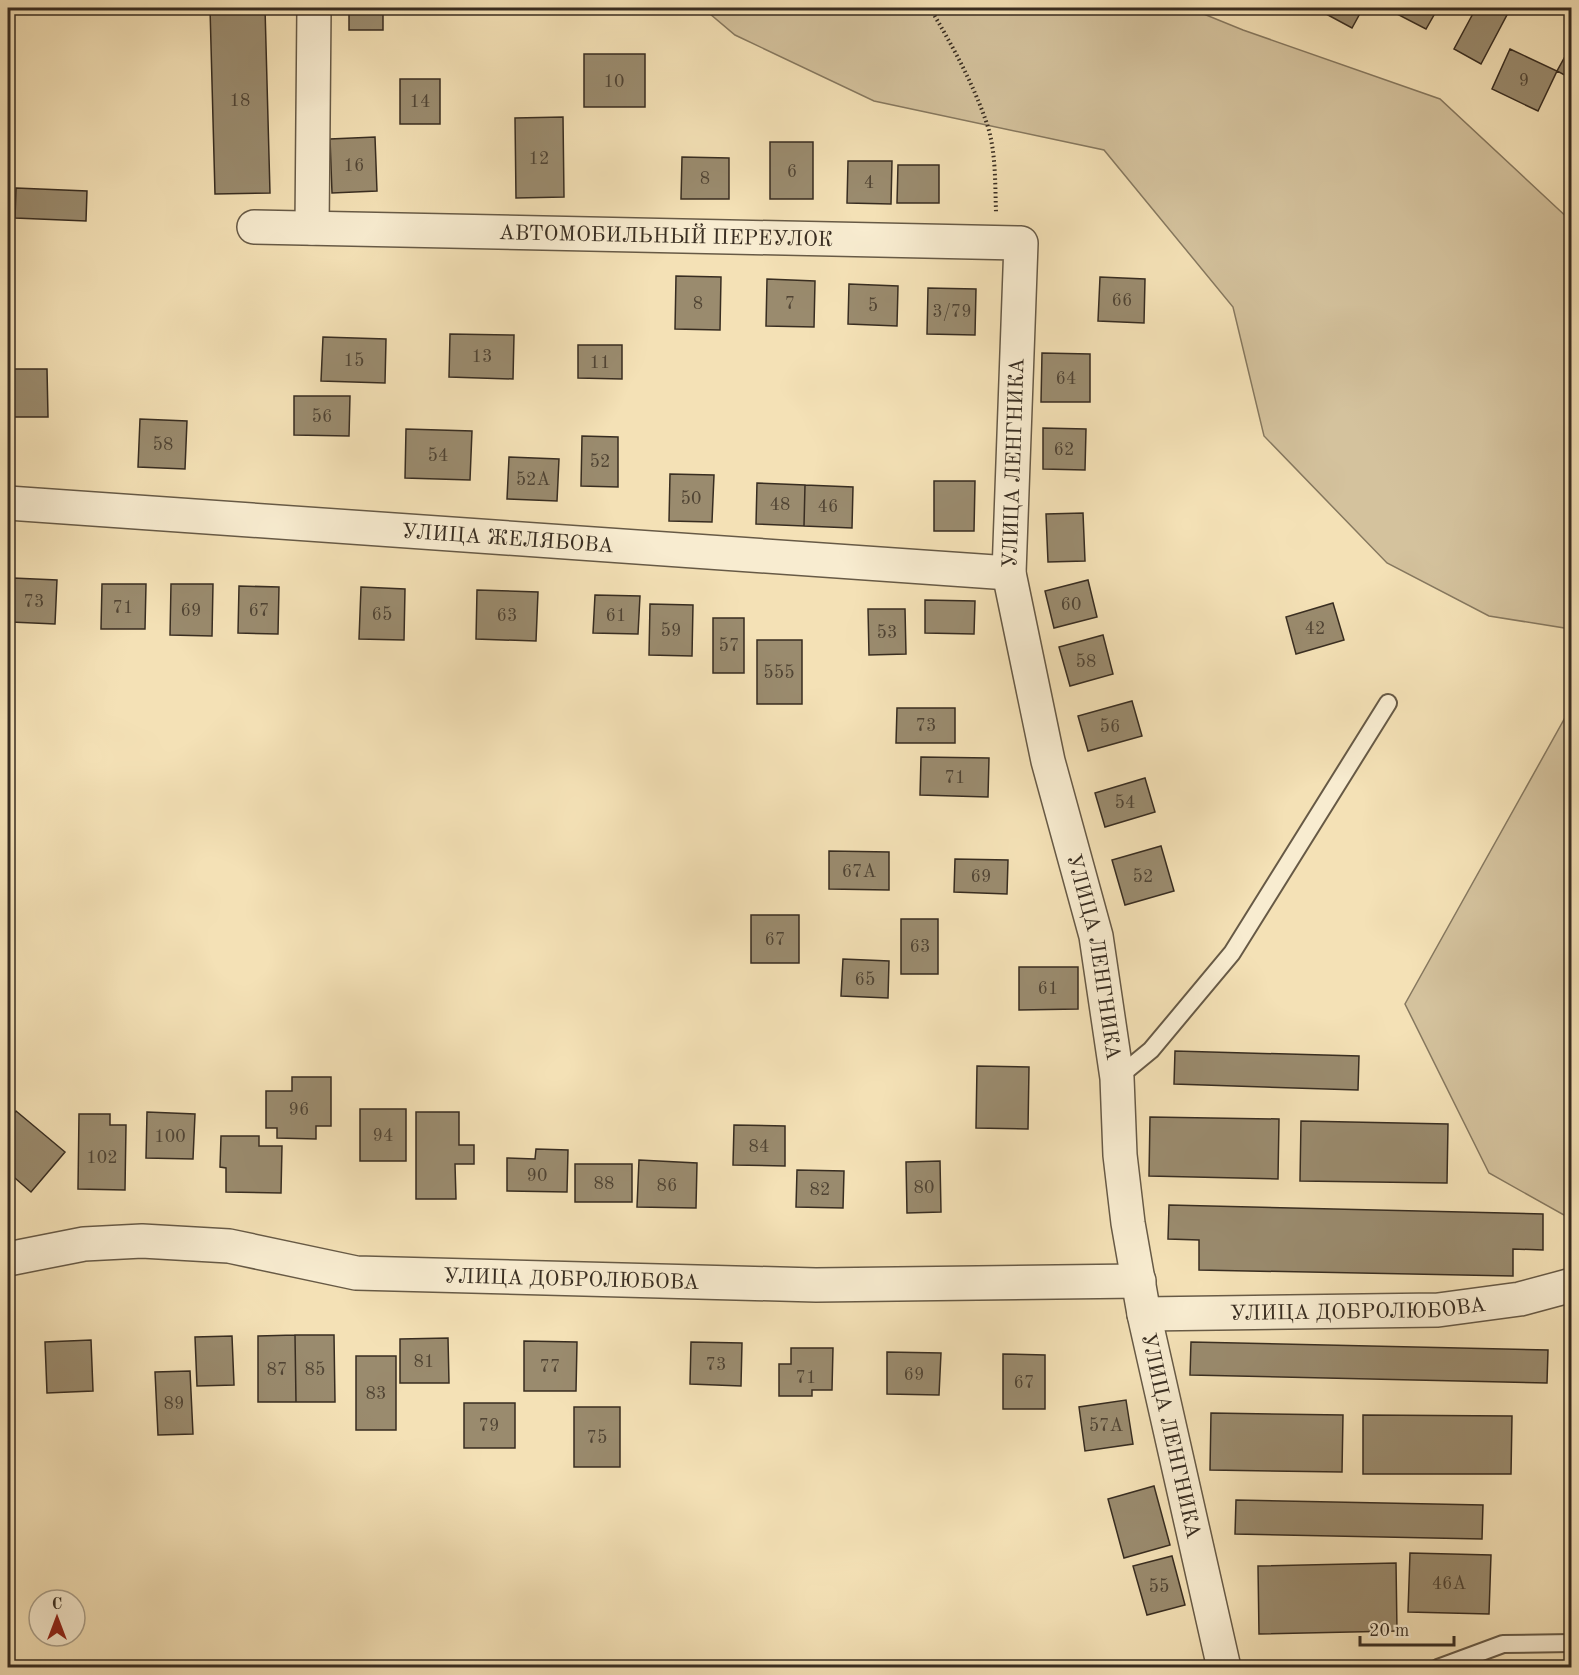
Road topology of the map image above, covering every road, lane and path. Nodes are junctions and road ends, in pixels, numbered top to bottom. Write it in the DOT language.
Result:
graph roads {
  1 [pos="314,8"];
  2 [pos="930,8"];
  3 [pos="254,226"];
  4 [pos="312,228"];
  5 [pos="1009,243"];
  6 [pos="8,503"];
  7 [pos="1009,573"];
  8 [pos="1388,703"];
  9 [pos="1117,1078"];
  10 [pos="9,1258"];
  11 [pos="1139,1281"];
  12 [pos="1572,1285"];
  13 [pos="1144,1314"];
  14 [pos="1572,1643"];
  15 [pos="1224,1668"];
  16 [pos="1438,1668"];
  1 -- 4 [label="street"];
  2 -- 5 [label="path"];
  3 -- 4 [label="street, АВТОМОБИЛЬНЫЙ ПЕРЕУЛОК"];
  4 -- 5 [label="street, АВТОМОБИЛЬНЫЙ ПЕРЕУЛОК"];
  5 -- 7 [label="street, УЛИЦА ЛЕНГНИКА"];
  6 -- 7 [label="street, УЛИЦА ЖЕЛЯБОВА"];
  7 -- 9 [label="street, УЛИЦА ЛЕНГНИКА"];
  8 -- 9 [label="lane"];
  9 -- 11 [label="street, УЛИЦА ЛЕНГНИКА"];
  10 -- 11 [label="street, УЛИЦА ДОБРОЛЮБОВА"];
  11 -- 13 [label="street, УЛИЦА ЛЕНГНИКА"];
  12 -- 13 [label="street, УЛИЦА ДОБРОЛЮБОВА"];
  13 -- 15 [label="street, УЛИЦА ЛЕНГНИКА"];
  14 -- 16 [label="lane"];
}
